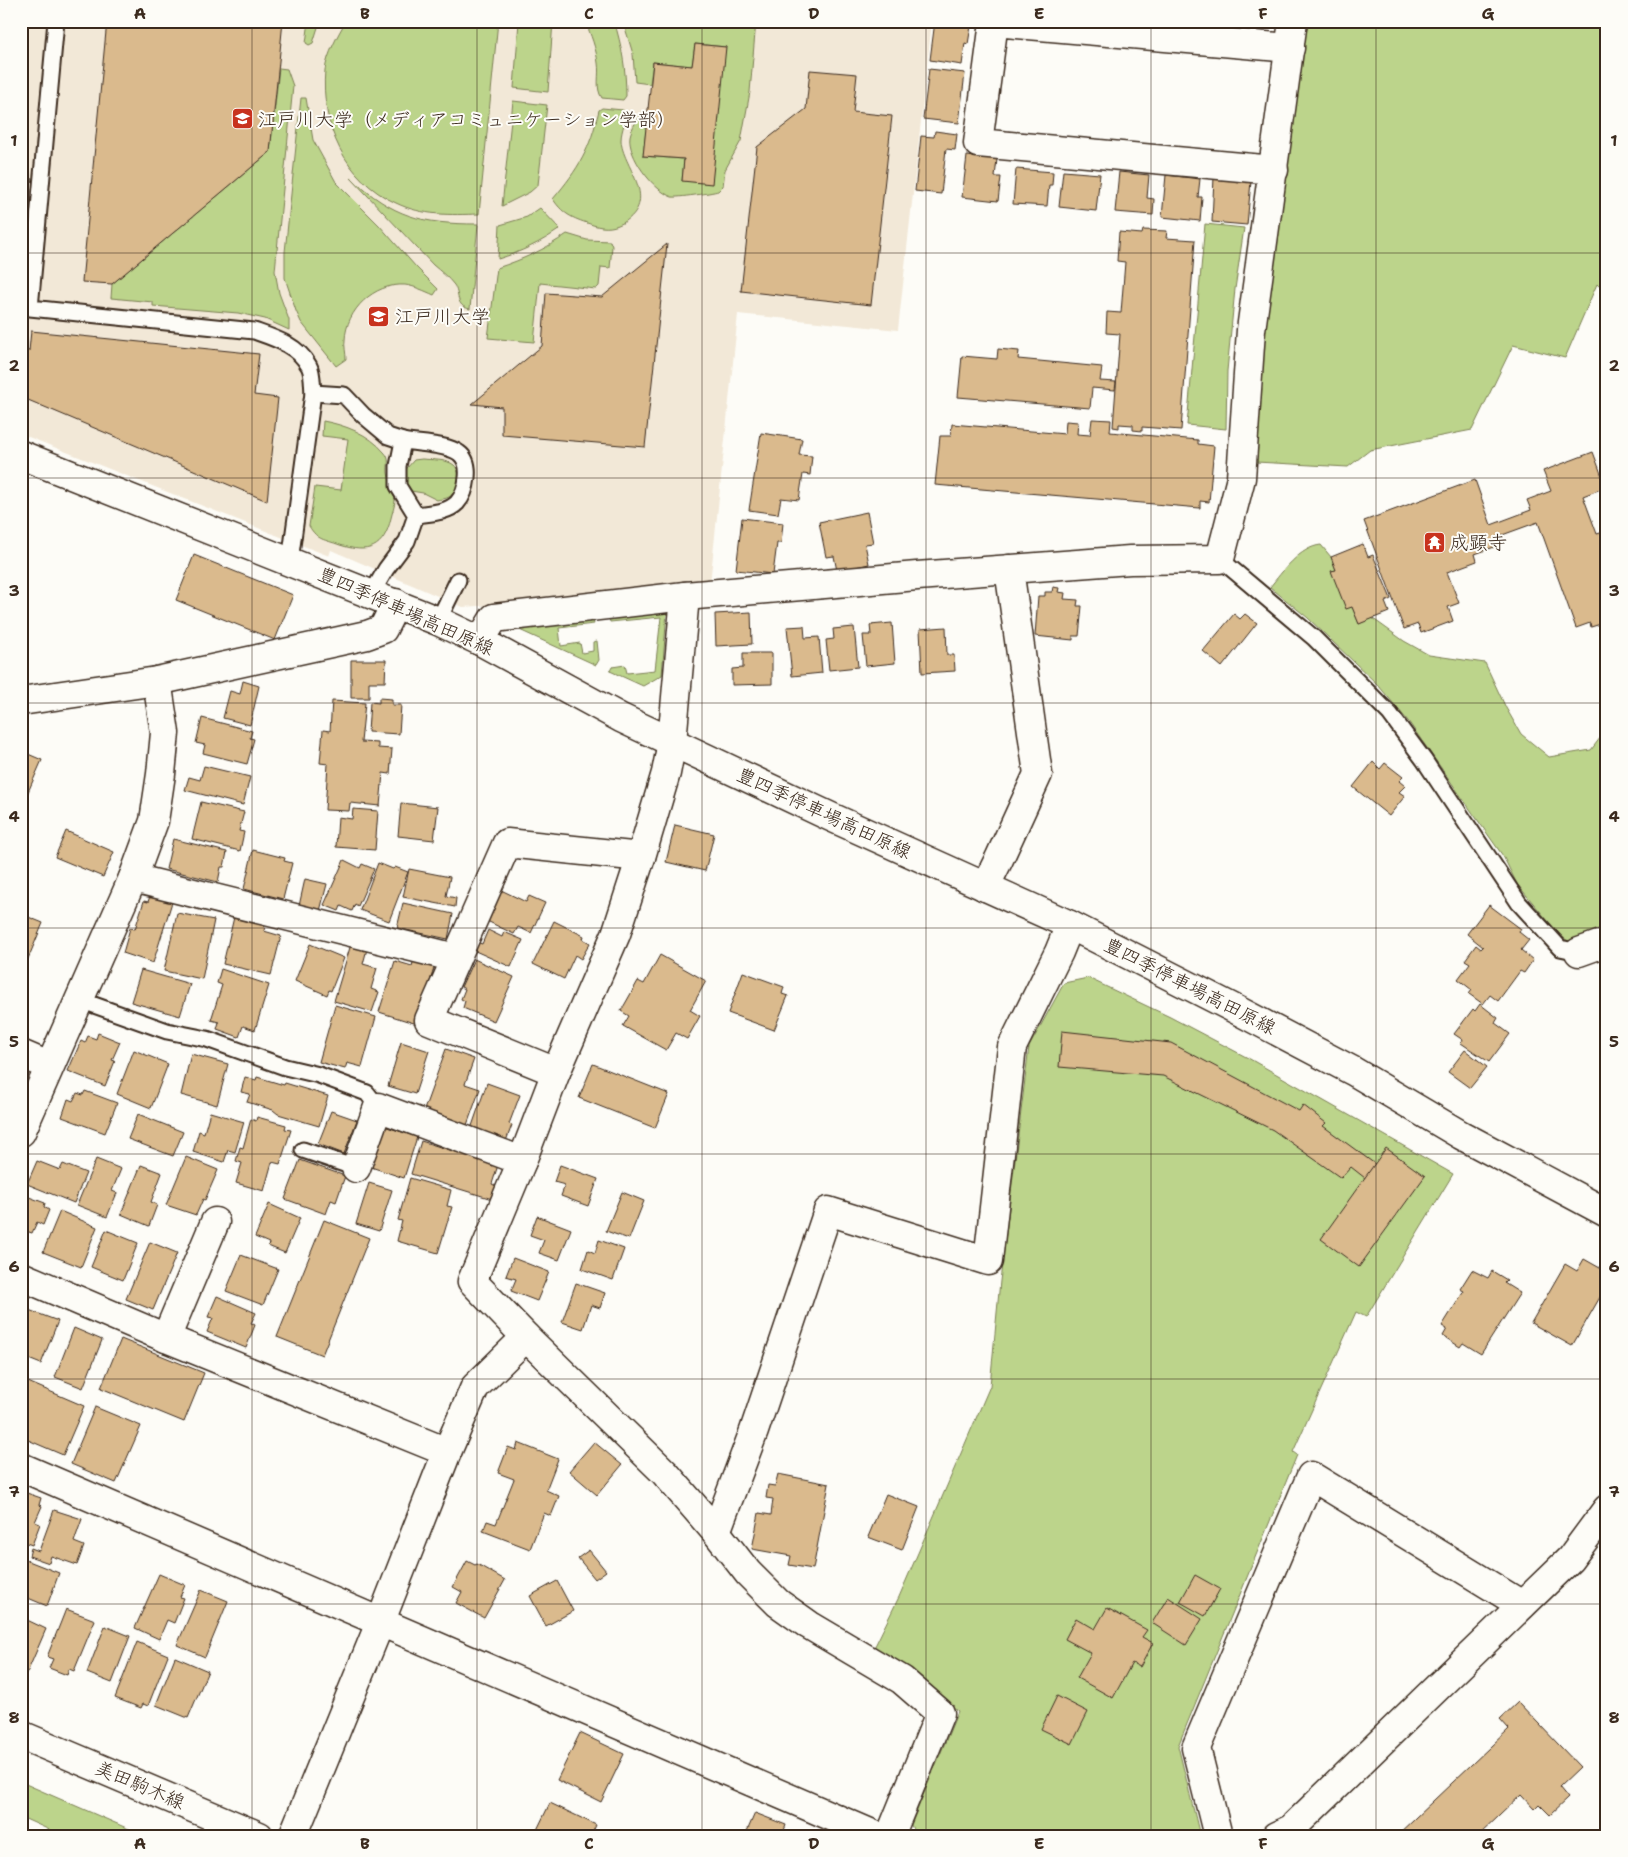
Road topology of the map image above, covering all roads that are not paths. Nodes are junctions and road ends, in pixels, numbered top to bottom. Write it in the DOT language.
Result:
graph roads {
  1 [pos="56,21"];
  2 [pos="1291,34"];
  3 [pos="1274,170"];
  4 [pos="313,393"];
  5 [pos="403,441"];
  6 [pos="21,455"];
  7 [pos="416,515"];
  8 [pos="1220,559"];
  9 [pos="290,561"];
  10 [pos="1008,569"];
  11 [pos="458,580"];
  12 [pos="685,596"];
  13 [pos="384,598"];
  14 [pos="438,621"];
  15 [pos="480,641"];
  16 [pos="157,681"];
  17 [pos="21,701"];
  18 [pos="672,742"];
  19 [pos="641,857"];
  20 [pos="133,878"];
  21 [pos="984,886"];
  22 [pos="1070,926"];
  23 [pos="1607,942"];
  24 [pos="1579,952"];
  25 [pos="456,958"];
  26 [pos="80,1000"];
  27 [pos="21,1054"];
  28 [pos="49,1066"];
  29 [pos="556,1072"];
  30 [pos="378,1107"];
  31 [pos="21,1132"];
  32 [pos="303,1150"];
  33 [pos="522,1161"];
  34 [pos="356,1168"];
  35 [pos="1607,1213"];
  36 [pos="215,1222"];
  37 [pos="21,1276"];
  38 [pos="526,1337"];
  39 [pos="166,1338"];
  40 [pos="447,1452"];
  41 [pos="21,1467"];
  42 [pos="1607,1509"];
  43 [pos="716,1532"];
  44 [pos="1522,1605"];
  45 [pos="380,1623"];
  46 [pos="21,1735"];
  47 [pos="259,1836"];
  48 [pos="293,1836"];
  49 [pos="878,1836"];
  50 [pos="890,1836"];
  51 [pos="1218,1836"];
  52 [pos="1276,1836"];
  1 -- 4 [label="lane"];
  2 -- 3 [label="street"];
  2 -- 3 [label="street"];
  3 -- 8 [label="street"];
  4 -- 5 [label="lane"];
  4 -- 9 [label="lane"];
  5 -- 7 [label="lane"];
  5 -- 7 [label="lane"];
  6 -- 9 [label="street, 豊四季停車場高田原線"];
  7 -- 13 [label="lane"];
  8 -- 10 [label="street"];
  8 -- 24 [label="lane"];
  9 -- 13 [label="street, 豊四季停車場高田原線"];
  10 -- 12 [label="street"];
  10 -- 21 [label="street"];
  11 -- 14 [label="lane"];
  12 -- 15 [label="street"];
  12 -- 18 [label="street"];
  13 -- 14 [label="street, 豊四季停車場高田原線"];
  13 -- 16 [label="street"];
  14 -- 15 [label="street, 豊四季停車場高田原線"];
  15 -- 18 [label="street, 豊四季停車場高田原線"];
  16 -- 17 [label="street"];
  16 -- 20 [label="street"];
  18 -- 19 [label="street"];
  18 -- 21 [label="street, 豊四季停車場高田原線"];
  19 -- 25 [label="street"];
  19 -- 29 [label="street"];
  20 -- 25 [label="street"];
  20 -- 26 [label="street"];
  21 -- 22 [label="street, 豊四季停車場高田原線"];
  22 -- 35 [label="street, 豊四季停車場高田原線"];
  22 -- 43 [label="street"];
  23 -- 24 [label="street"];
  25 -- 29 [label="street"];
  26 -- 28 [label="street"];
  26 -- 30 [label="lane"];
  27 -- 28 [label="street"];
  28 -- 31 [label="street"];
  29 -- 33 [label="street"];
  30 -- 33 [label="street"];
  30 -- 34 [label="street"];
  32 -- 34 [label="lane"];
  33 -- 38 [label="street"];
  36 -- 39 [label="street"];
  37 -- 39 [label="street"];
  38 -- 40 [label="street"];
  38 -- 43 [label="street"];
  39 -- 40 [label="street"];
  40 -- 45 [label="street"];
  41 -- 45 [label="street"];
  42 -- 44 [label="street"];
  43 -- 50 [label="street"];
  44 -- 51 [label="street"];
  44 -- 52 [label="street"];
  45 -- 48 [label="street"];
  45 -- 49 [label="street"];
  46 -- 47 [label="street, 美田駒木線"];
}
